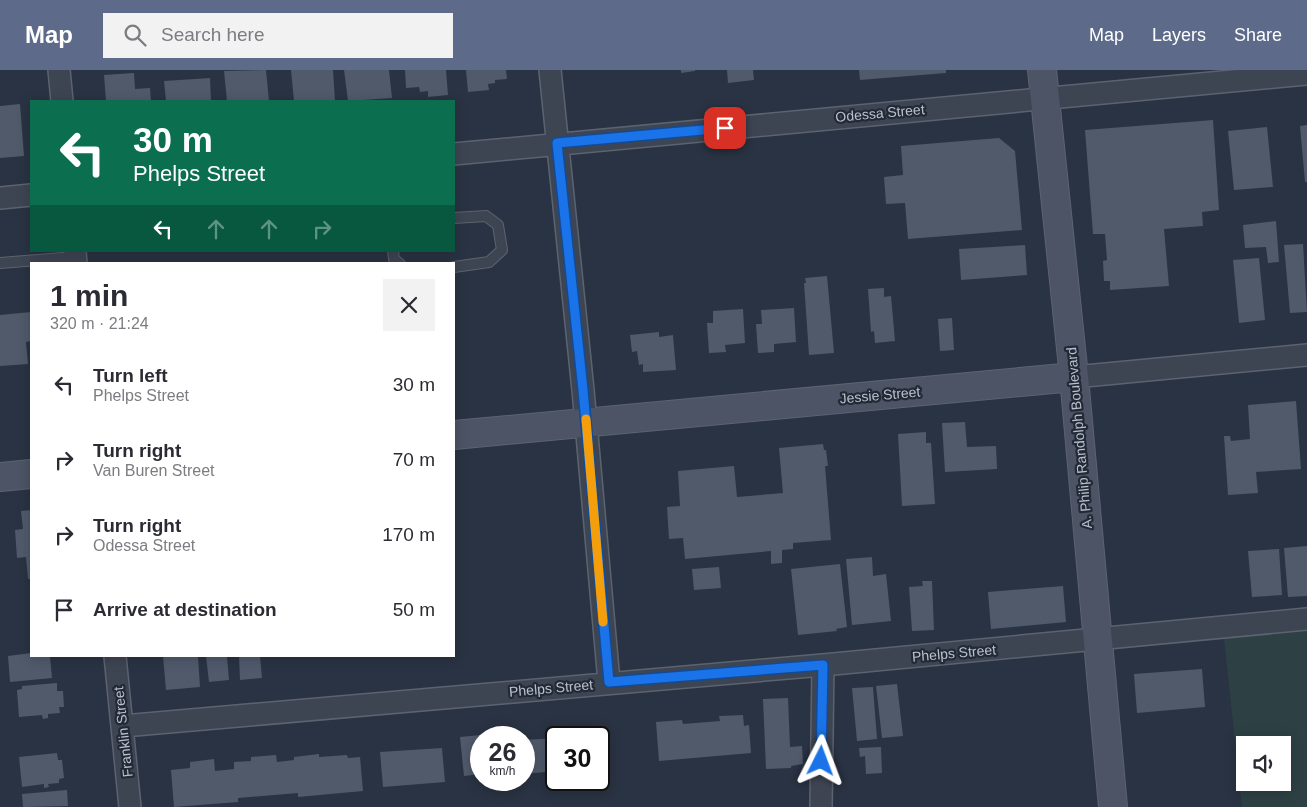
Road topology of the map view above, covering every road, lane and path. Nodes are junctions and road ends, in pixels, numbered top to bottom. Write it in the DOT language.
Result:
graph roads {
  1 [pos="59,70"];
  2 [pos="550,70"];
  3 [pos="1042,70"];
  4 [pos="1307,74"];
  5 [pos="1045,98"];
  6 [pos="62,100"];
  7 [pos="557,143"];
  8 [pos="455,154"];
  9 [pos="30,195"];
  10 [pos="0,198"];
  11 [pos="455,218"];
  12 [pos="75,257"];
  13 [pos="0,263"];
  14 [pos="455,266"];
  15 [pos="1307,355"];
  16 [pos="1074,377"];
  17 [pos="586,423"];
  18 [pos="455,435"];
  19 [pos="30,474"];
  20 [pos="0,477"];
  21 [pos="1307,619"];
  22 [pos="1099,640"];
  23 [pos="116,657"];
  24 [pos="823,665"];
  25 [pos="609,682"];
  26 [pos="123,726"];
  27 [pos="130,807"];
  28 [pos="821,807"];
  29 [pos="1113,807"];
  1 -- 6 [label="street"];
  2 -- 7 [label="street"];
  3 -- 5 [label="street, A. Philip Randolph Boulevard"];
  4 -- 5 [label="street, Odessa Street"];
  5 -- 7 [label="street, Odessa Street"];
  5 -- 16 [label="street, A. Philip Randolph Boulevard"];
  7 -- 8 [label="street, Odessa Street"];
  7 -- 17 [label="street"];
  9 -- 10 [label="street"];
  11 -- 14 [label="lane"];
  12 -- 13 [label="lane"];
  15 -- 16 [label="street, Jessie Street"];
  16 -- 17 [label="street, Jessie Street"];
  16 -- 22 [label="street, A. Philip Randolph Boulevard"];
  17 -- 18 [label="street, Jessie Street"];
  17 -- 25 [label="street"];
  19 -- 20 [label="street"];
  21 -- 22 [label="street, Phelps Street"];
  22 -- 24 [label="street, Phelps Street"];
  22 -- 29 [label="street, A. Philip Randolph Boulevard"];
  23 -- 26 [label="street, Franklin Street"];
  24 -- 25 [label="street, Phelps Street"];
  24 -- 28 [label="street"];
  25 -- 26 [label="street, Phelps Street"];
  26 -- 27 [label="street, Franklin Street"];
}
